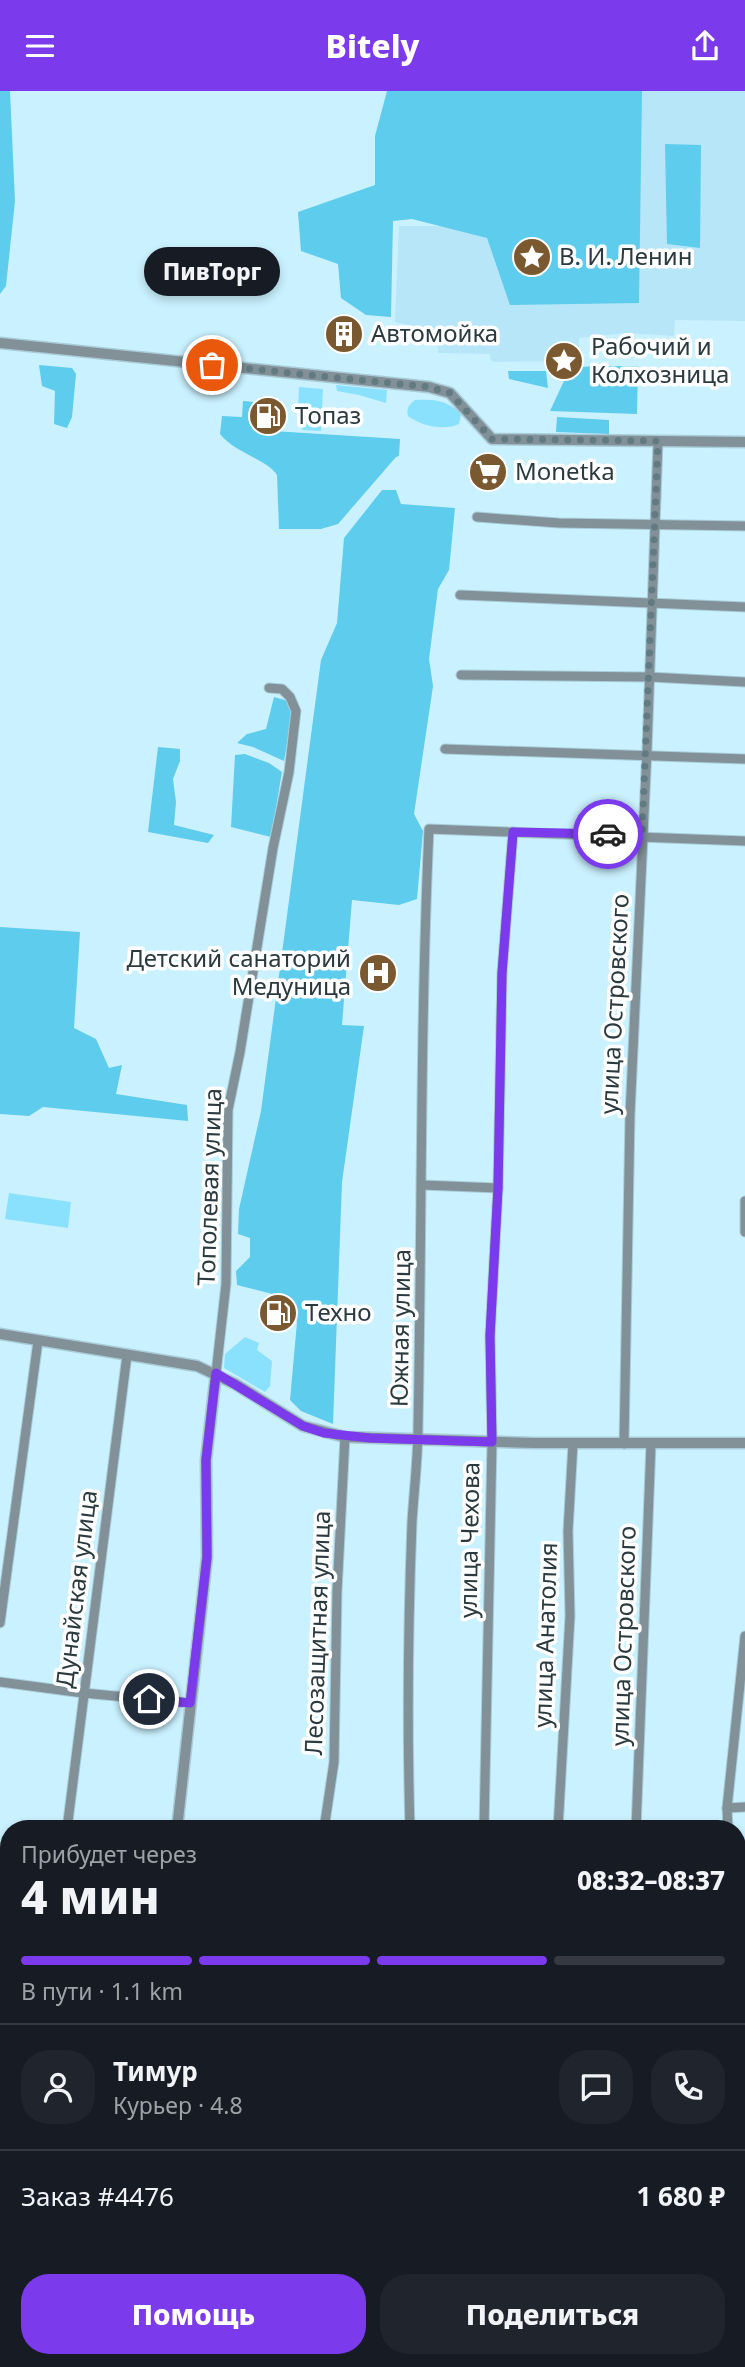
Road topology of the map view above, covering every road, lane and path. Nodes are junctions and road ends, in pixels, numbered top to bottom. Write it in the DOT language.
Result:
graph roads {
  1 [pos="0,343"];
  2 [pos="658,441"];
  3 [pos="745,442"];
  4 [pos="477,517"];
  5 [pos="655,526"];
  6 [pos="745,526"];
  7 [pos="460,595"];
  8 [pos="652,604"];
  9 [pos="745,607"];
  10 [pos="461,675"];
  11 [pos="650,677"];
  12 [pos="745,682"];
  13 [pos="269,688"];
  14 [pos="445,749"];
  15 [pos="647,756"];
  16 [pos="745,759"];
  17 [pos="513,832"];
  18 [pos="642,835"];
  19 [pos="745,841"];
  20 [pos="422,1185"];
  21 [pos="498,1188"];
  22 [pos="745,1201"];
  23 [pos="745,1232"];
  24 [pos="0,1334"];
  25 [pos="38,1341"];
  26 [pos="127,1355"];
  27 [pos="216,1373"];
  28 [pos="345,1437"];
  29 [pos="418,1440"];
  30 [pos="492,1442"];
  31 [pos="573,1443"];
  32 [pos="745,1443"];
  33 [pos="624,1444"];
  34 [pos="651,1444"];
  35 [pos="0,1623"];
  36 [pos="745,1636"];
  37 [pos="0,1682"];
  38 [pos="83,1693"];
  39 [pos="190,1703"];
  40 [pos="745,1807"];
  41 [pos="727,1808"];
  42 [pos="68,1820"];
  43 [pos="178,1820"];
  44 [pos="325,1820"];
  45 [pos="410,1820"];
  46 [pos="484,1820"];
  47 [pos="559,1820"];
  48 [pos="636,1820"];
  49 [pos="728,1820"];
  1 -- 2 [label="street"];
  2 -- 3 [label="street"];
  2 -- 5 [label="street, улица Островского"];
  4 -- 5 [label="street"];
  5 -- 6 [label="street"];
  5 -- 8 [label="street, улица Островского"];
  7 -- 8 [label="street"];
  8 -- 9 [label="street"];
  8 -- 11 [label="street, улица Островского"];
  10 -- 11 [label="street"];
  11 -- 12 [label="street"];
  11 -- 15 [label="street, улица Островского"];
  13 -- 27 [label="street, Тополевая улица"];
  14 -- 15 [label="street"];
  15 -- 16 [label="street"];
  15 -- 18 [label="street, улица Островского"];
  17 -- 18 [label="street"];
  17 -- 20 [label="street, Южная улица"];
  17 -- 21 [label="street, улица Чехова"];
  18 -- 19 [label="street"];
  18 -- 33 [label="street, улица Островского"];
  20 -- 21 [label="street"];
  20 -- 29 [label="street, Южная улица"];
  21 -- 30 [label="street, улица Чехова"];
  22 -- 23 [label="street"];
  24 -- 25 [label="street"];
  25 -- 26 [label="street"];
  25 -- 35 [label="street"];
  26 -- 27 [label="street"];
  26 -- 38 [label="street, Дунайская улица"];
  27 -- 28 [label="street"];
  27 -- 39 [label="street"];
  28 -- 29 [label="street"];
  28 -- 44 [label="street, Лесозащитная улица"];
  29 -- 30 [label="street"];
  29 -- 45 [label="street, Южная улица"];
  30 -- 31 [label="street"];
  30 -- 46 [label="street, улица Чехова"];
  31 -- 33 [label="street"];
  31 -- 47 [label="street, улица Анатолия"];
  32 -- 34 [label="street"];
  33 -- 34 [label="street"];
  34 -- 48 [label="street, улица Островского"];
  36 -- 41 [label="street"];
  37 -- 38 [label="street"];
  38 -- 39 [label="street"];
  38 -- 42 [label="street, Дунайская улица"];
  39 -- 43 [label="street"];
  40 -- 41 [label="street"];
  41 -- 49 [label="street"];
}
